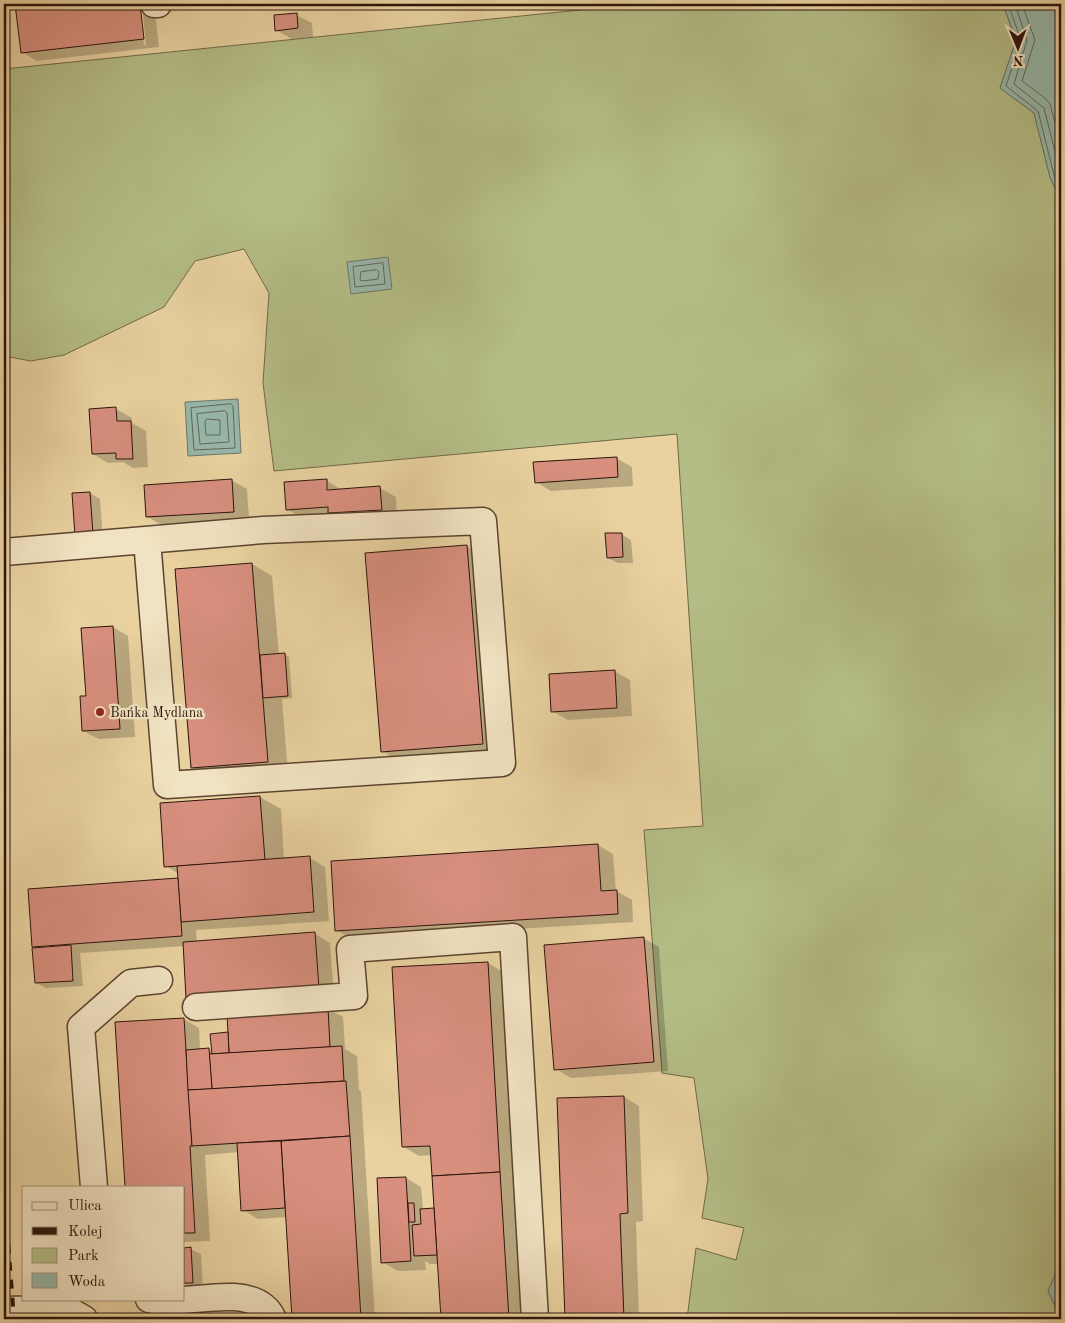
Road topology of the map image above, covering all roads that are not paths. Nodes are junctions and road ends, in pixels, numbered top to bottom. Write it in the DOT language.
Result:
graph roads {
  1 [pos="154,4"];
  2 [pos="158,4"];
  3 [pos="147,540"];
  4 [pos="4,552"];
  5 [pos="160,980"];
  6 [pos="196,1007"];
  7 [pos="94,1186"];
  8 [pos="160,1300"];
  9 [pos="4,1310"];
  10 [pos="70,1310"];
  11 [pos="274,1319"];
  12 [pos="535,1319"];
  1 -- 2 [label="lane"];
  3 -- 3 [label="lane"];
  3 -- 4 [label="lane"];
  5 -- 7 [label="lane"];
  6 -- 12 [label="lane"];
  8 -- 11 [label="lane"];
  9 -- 10 [label="lane"];
}
